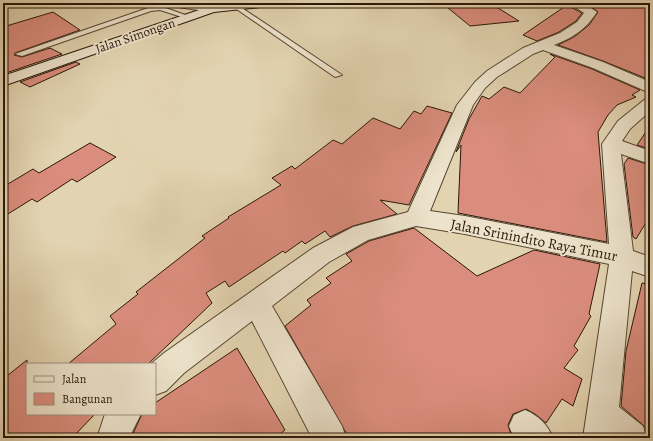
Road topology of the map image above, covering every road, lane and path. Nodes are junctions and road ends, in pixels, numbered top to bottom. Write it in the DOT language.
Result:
graph roads {
  1 [pos="171,3"];
  2 [pos="269,3"];
  3 [pos="575,3"];
  4 [pos="237,6"];
  5 [pos="212,9"];
  6 [pos="188,17"];
  7 [pos="542,45"];
  8 [pos="19,54"];
  9 [pos="338,75"];
  10 [pos="3,81"];
  11 [pos="650,88"];
  12 [pos="650,103"];
  13 [pos="611,144"];
  14 [pos="650,158"];
  15 [pos="416,218"];
  16 [pos="622,256"];
  17 [pos="650,267"];
  18 [pos="256,303"];
  19 [pos="156,379"];
  20 [pos="124,415"];
  21 [pos="601,427"];
  22 [pos="113,438"];
  23 [pos="330,438"];
  24 [pos="631,438"];
  1 -- 5 [label="street"];
  2 -- 4 [label="street, Jalan Simongan"];
  3 -- 7 [label="street"];
  4 -- 5 [label="street, Jalan Simongan"];
  4 -- 9 [label="lane"];
  5 -- 6 [label="street, Jalan Simongan"];
  6 -- 8 [label="lane"];
  6 -- 10 [label="street, Jalan Simongan"];
  7 -- 11 [label="street"];
  7 -- 15 [label="street"];
  12 -- 13 [label="street"];
  13 -- 14 [label="street"];
  13 -- 16 [label="street"];
  15 -- 16 [label="street, Jalan Srinindito Raya Timur"];
  15 -- 18 [label="street"];
  16 -- 17 [label="street, Jalan Srinindito Raya Timur"];
  16 -- 21 [label="street"];
  18 -- 19 [label="street"];
  18 -- 23 [label="street"];
  20 -- 22 [label="street"];
  21 -- 24 [label="street"];
}
